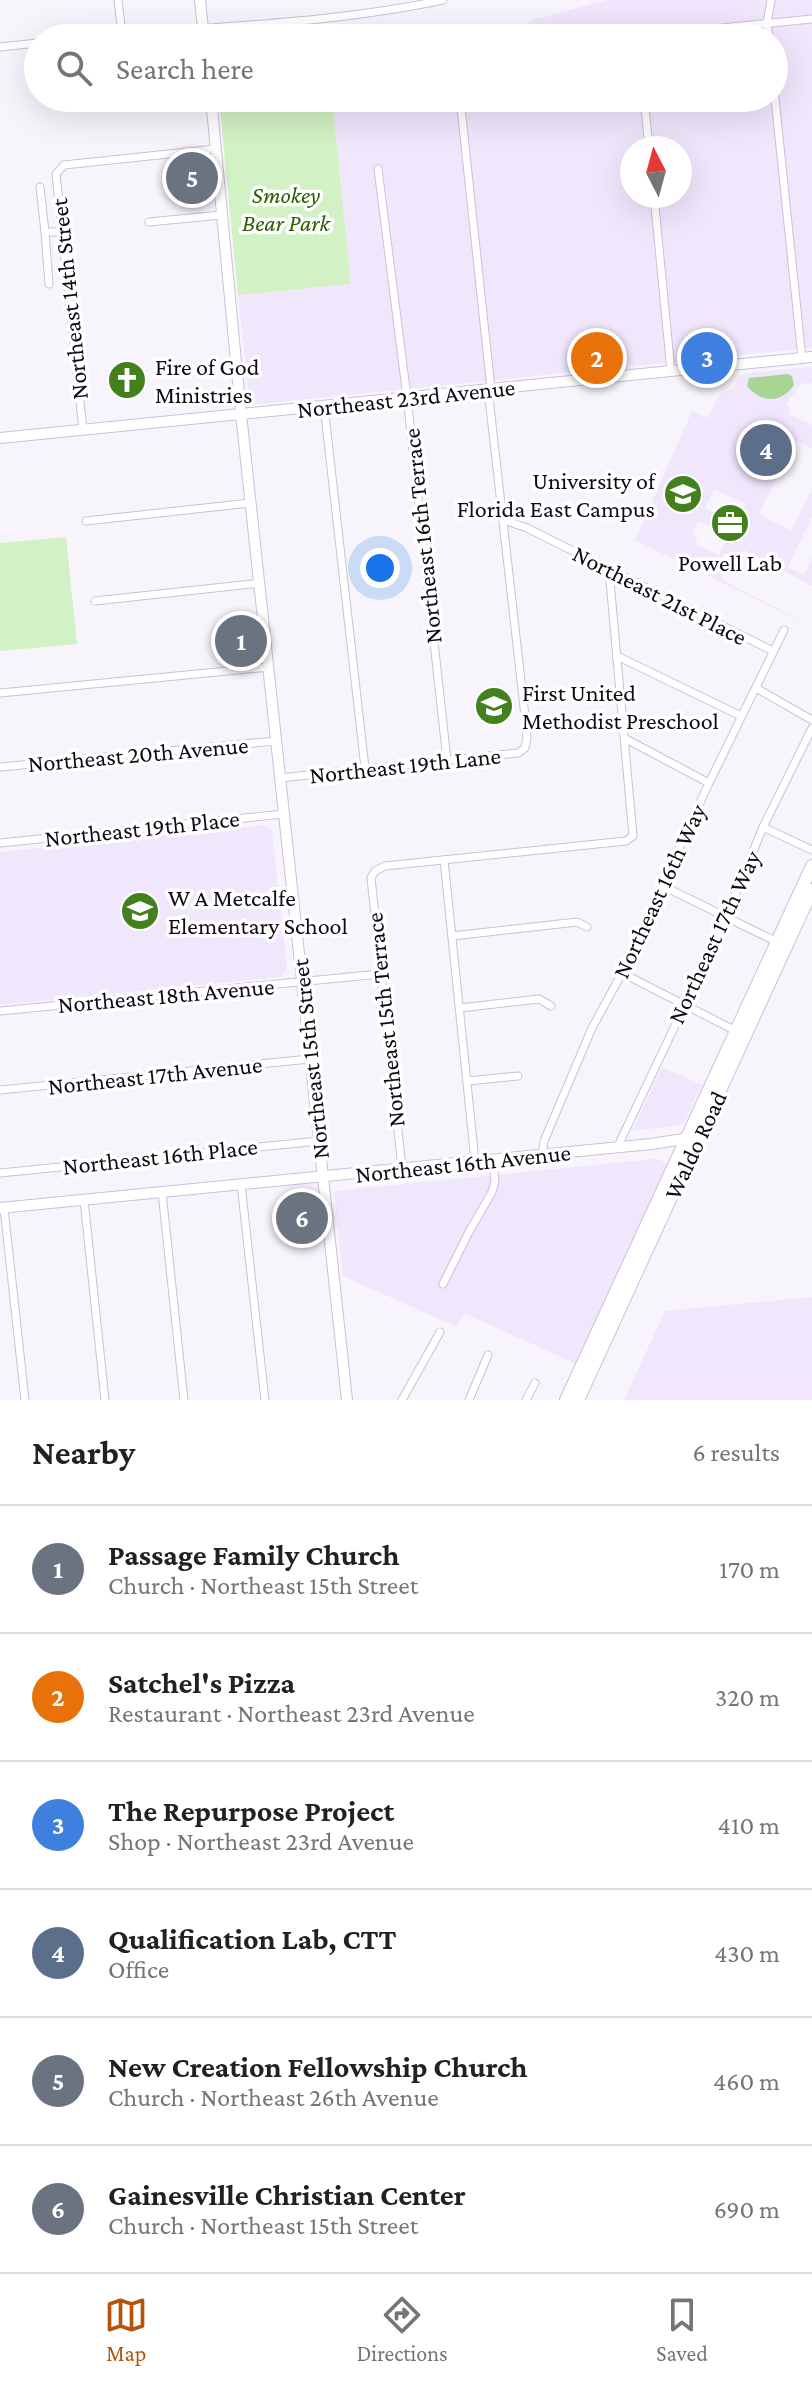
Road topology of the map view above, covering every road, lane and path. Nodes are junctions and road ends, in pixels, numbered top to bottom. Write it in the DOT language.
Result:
graph roads {
  1 [pos="118,0"];
  2 [pos="200,0"];
  3 [pos="381,0"];
  4 [pos="443,0"];
  5 [pos="771,0"];
  6 [pos="382,11"];
  7 [pos="812,19"];
  8 [pos="767,23"];
  9 [pos="121,24"];
  10 [pos="203,24"];
  11 [pos="281,24"];
  12 [pos="758,24"];
  13 [pos="24,44"];
  14 [pos="0,47"];
  15 [pos="212,112"];
  16 [pos="461,112"];
  17 [pos="645,112"];
  18 [pos="777,112"];
  19 [pos="648,136"];
  20 [pos="216,149"];
  21 [pos="378,169"];
  22 [pos="40,187"];
  23 [pos="655,208"];
  24 [pos="221,215"];
  25 [pos="149,222"];
  26 [pos="45,232"];
  27 [pos="63,232"];
  28 [pos="49,284"];
  29 [pos="807,357"];
  30 [pos="671,371"];
  31 [pos="491,389"];
  32 [pos="407,397"];
  33 [pos="324,406"];
  34 [pos="241,414"];
  35 [pos="83,430"];
  36 [pos="0,438"];
  37 [pos="250,503"];
  38 [pos="504,520"];
  39 [pos="86,521"];
  40 [pos="609,570"];
  41 [pos="260,583"];
  42 [pos="95,601"];
  43 [pos="784,630"];
  44 [pos="773,651"];
  45 [pos="617,656"];
  46 [pos="269,667"];
  47 [pos="756,688"];
  48 [pos="0,693"];
  49 [pos="741,716"];
  50 [pos="812,720"];
  51 [pos="812,728"];
  52 [pos="626,739"];
  53 [pos="276,741"];
  54 [pos="447,760"];
  55 [pos="0,767"];
  56 [pos="365,768"];
  57 [pos="280,778"];
  58 [pos="709,783"];
  59 [pos="284,814"];
  60 [pos="763,827"];
  61 [pos="0,843"];
  62 [pos="812,850"];
  63 [pos="444,860"];
  64 [pos="812,866"];
  65 [pos="663,886"];
  66 [pos="812,890"];
  67 [pos="726,918"];
  68 [pos="587,927"];
  69 [pos="452,936"];
  70 [pos="782,944"];
  71 [pos="622,973"];
  72 [pos="380,974"];
  73 [pos="302,982"];
  74 [pos="551,1006"];
  75 [pos="683,1006"];
  76 [pos="460,1008"];
  77 [pos="0,1011"];
  78 [pos="741,1033"];
  79 [pos="310,1059"];
  80 [pos="518,1076"];
  81 [pos="468,1081"];
  82 [pos="0,1090"];
  83 [pos="694,1138"];
  84 [pos="319,1141"];
  85 [pos="617,1148"];
  86 [pos="542,1155"];
  87 [pos="493,1160"];
  88 [pos="475,1161"];
  89 [pos="402,1168"];
  90 [pos="0,1173"];
  91 [pos="323,1176"];
  92 [pos="241,1184"];
  93 [pos="162,1192"];
  94 [pos="84,1200"];
  95 [pos="2,1208"];
  96 [pos="443,1284"];
  97 [pos="440,1332"];
  98 [pos="488,1355"];
  99 [pos="535,1383"];
  100 [pos="25,1400"];
  101 [pos="105,1400"];
  102 [pos="184,1400"];
  103 [pos="265,1400"];
  104 [pos="347,1400"];
  105 [pos="402,1400"];
  106 [pos="469,1400"];
  107 [pos="526,1400"];
  108 [pos="566,1400"];
  109 [pos="578,1400"];
  1 -- 9 [label="street"];
  2 -- 10 [label="street"];
  3 -- 6 [label="street"];
  4 -- 6 [label="street"];
  5 -- 8 [label="street"];
  6 -- 11 [label="street"];
  7 -- 8 [label="street"];
  8 -- 12 [label="street"];
  13 -- 14 [label="street"];
  15 -- 20 [label="street, Northeast 15th Street"];
  16 -- 31 [label="street"];
  17 -- 19 [label="street"];
  18 -- 29 [label="street"];
  20 -- 24 [label="street, Northeast 15th Street"];
  20 -- 27 [label="street, Northeast 14th Street"];
  21 -- 32 [label="street, Northeast 16th Terrace"];
  22 -- 26 [label="street"];
  23 -- 30 [label="street"];
  24 -- 25 [label="street"];
  24 -- 34 [label="street, Northeast 15th Street"];
  26 -- 27 [label="street"];
  26 -- 28 [label="street"];
  27 -- 35 [label="street, Northeast 14th Street"];
  29 -- 30 [label="street, Northeast 23rd Avenue"];
  30 -- 31 [label="street, Northeast 23rd Avenue"];
  31 -- 32 [label="street, Northeast 23rd Avenue"];
  31 -- 38 [label="street"];
  32 -- 33 [label="street, Northeast 23rd Avenue"];
  32 -- 54 [label="street, Northeast 16th Terrace"];
  33 -- 34 [label="street, Northeast 23rd Avenue"];
  33 -- 56 [label="street"];
  34 -- 35 [label="street, Northeast 23rd Avenue"];
  34 -- 37 [label="street, Northeast 15th Street"];
  35 -- 36 [label="street, Northeast 23rd Avenue"];
  37 -- 39 [label="street"];
  37 -- 41 [label="street, Northeast 15th Street"];
  38 -- 40 [label="street, Northeast 21st Place"];
  38 -- 54 [label="street, Northeast 19th Lane"];
  40 -- 44 [label="street, Northeast 21st Place"];
  40 -- 45 [label="street"];
  41 -- 42 [label="street"];
  41 -- 46 [label="street, Northeast 15th Street"];
  43 -- 44 [label="street, Northeast 16th Way"];
  44 -- 47 [label="street, Northeast 16th Way"];
  45 -- 49 [label="street"];
  45 -- 52 [label="street"];
  46 -- 48 [label="street"];
  46 -- 53 [label="street, Northeast 15th Street"];
  47 -- 49 [label="street, Northeast 16th Way"];
  47 -- 50 [label="street"];
  49 -- 58 [label="street, Northeast 16th Way"];
  51 -- 60 [label="street, Northeast 17th Way"];
  52 -- 58 [label="street"];
  52 -- 63 [label="street"];
  53 -- 55 [label="street, Northeast 20th Avenue"];
  53 -- 57 [label="street, Northeast 15th Street"];
  54 -- 56 [label="street, Northeast 19th Lane"];
  56 -- 57 [label="street, Northeast 19th Lane"];
  57 -- 59 [label="street, Northeast 15th Street"];
  58 -- 65 [label="street, Northeast 16th Way"];
  59 -- 61 [label="street, Northeast 19th Place"];
  59 -- 73 [label="street, Northeast 15th Street"];
  60 -- 62 [label="street"];
  60 -- 67 [label="street, Northeast 17th Way"];
  63 -- 69 [label="street"];
  63 -- 72 [label="street, Northeast 15th Terrace"];
  64 -- 70 [label="highway"];
  65 -- 67 [label="street"];
  65 -- 71 [label="street, Northeast 16th Way"];
  66 -- 70 [label="highway, Waldo Road"];
  67 -- 70 [label="street"];
  67 -- 75 [label="street, Northeast 17th Way"];
  68 -- 69 [label="street"];
  69 -- 76 [label="street"];
  70 -- 78 [label="highway, Waldo Road"];
  71 -- 75 [label="street"];
  71 -- 86 [label="street, Northeast 16th Way"];
  72 -- 73 [label="street, Northeast 18th Avenue"];
  72 -- 89 [label="street, Northeast 15th Terrace"];
  73 -- 77 [label="street, Northeast 18th Avenue"];
  73 -- 79 [label="street, Northeast 15th Street"];
  74 -- 76 [label="street"];
  75 -- 78 [label="street"];
  75 -- 85 [label="street, Northeast 17th Way"];
  76 -- 81 [label="street"];
  78 -- 83 [label="highway, Waldo Road"];
  78 -- 83 [label="highway, Waldo Road"];
  79 -- 82 [label="street, Northeast 17th Avenue"];
  79 -- 84 [label="street, Northeast 15th Street"];
  80 -- 81 [label="street"];
  81 -- 88 [label="street"];
  83 -- 85 [label="street, Northeast 16th Avenue"];
  83 -- 108 [label="highway, Waldo Road"];
  83 -- 109 [label="highway, Waldo Road"];
  84 -- 90 [label="street, Northeast 16th Place"];
  84 -- 91 [label="street, Northeast 15th Street"];
  85 -- 86 [label="street, Northeast 16th Avenue"];
  86 -- 87 [label="street, Northeast 16th Avenue"];
  87 -- 88 [label="street, Northeast 16th Avenue"];
  87 -- 96 [label="street"];
  88 -- 89 [label="street, Northeast 16th Avenue"];
  89 -- 91 [label="street, Northeast 16th Avenue"];
  91 -- 92 [label="street, Northeast 16th Avenue"];
  91 -- 104 [label="street, Northeast 15th Street"];
  92 -- 93 [label="street, Northeast 16th Avenue"];
  92 -- 103 [label="street"];
  93 -- 94 [label="street, Northeast 16th Avenue"];
  93 -- 102 [label="street"];
  94 -- 95 [label="street, Northeast 16th Avenue"];
  94 -- 101 [label="street"];
  95 -- 100 [label="street"];
  97 -- 105 [label="street"];
  98 -- 106 [label="street"];
  99 -- 107 [label="street"];
}
